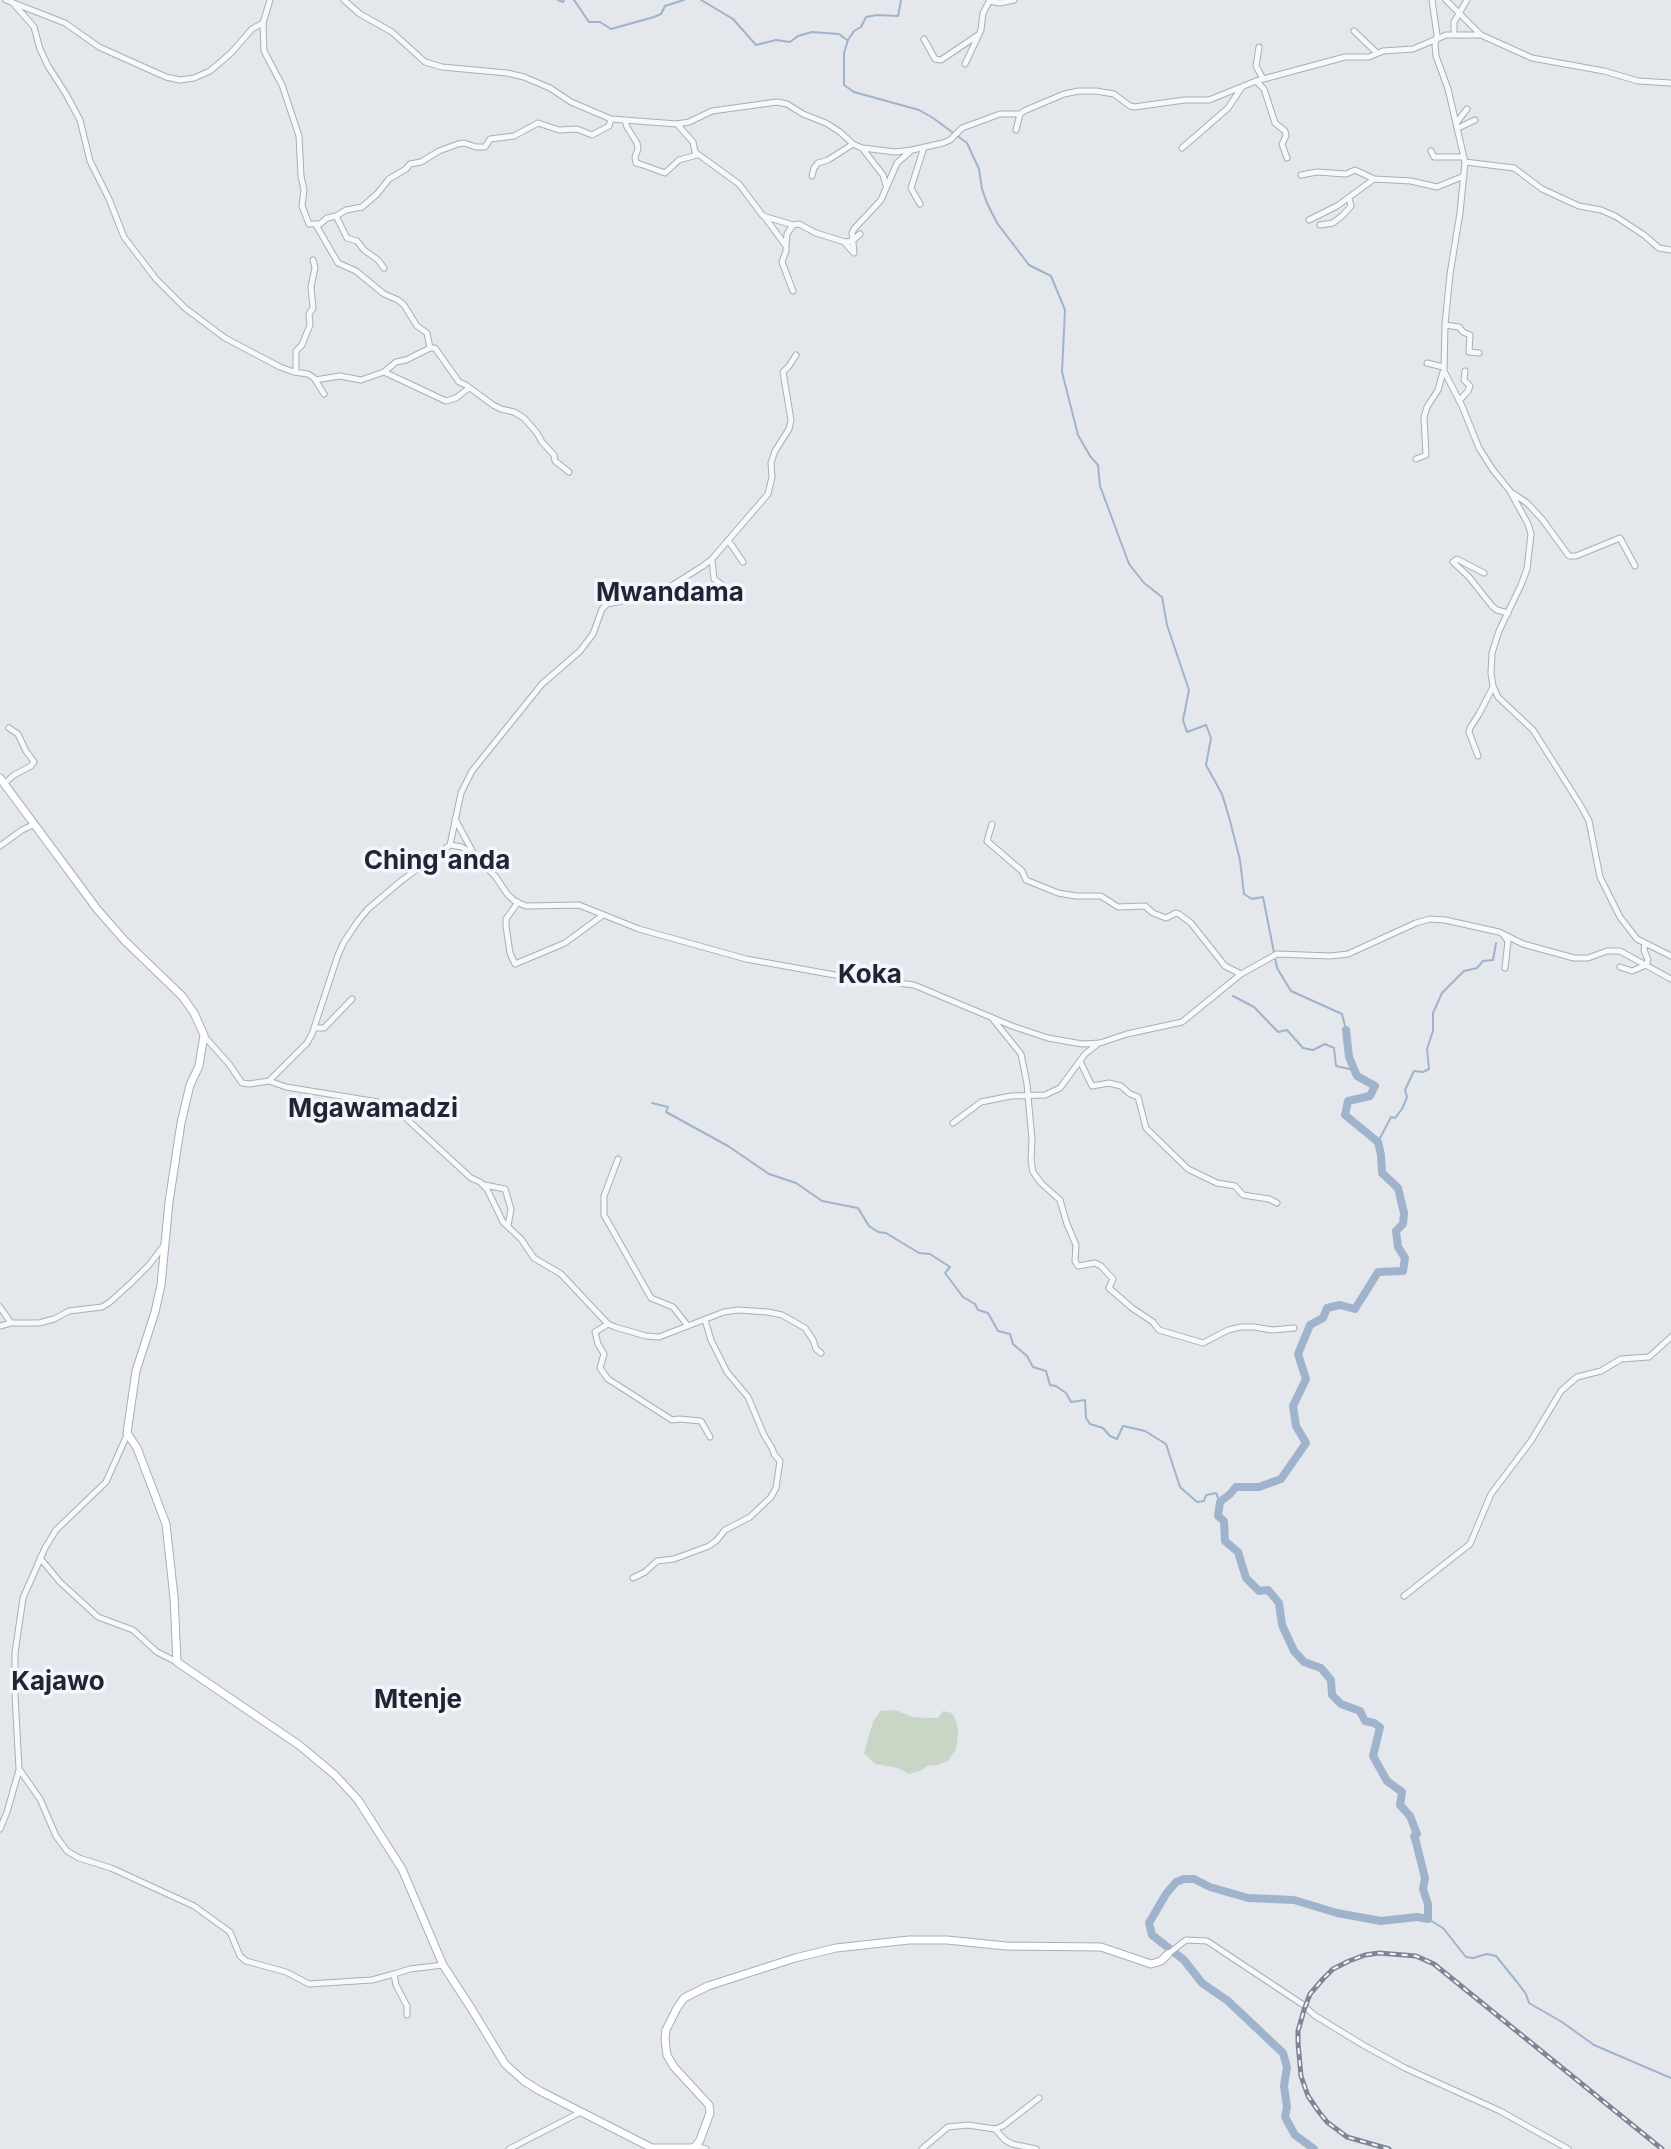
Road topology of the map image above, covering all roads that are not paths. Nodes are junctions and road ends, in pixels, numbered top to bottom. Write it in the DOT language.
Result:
graph roads {
  1 [pos="6,0"];
  2 [pos="270,0"];
  3 [pos="344,0"];
  4 [pos="990,0"];
  5 [pos="1014,0"];
  6 [pos="1432,0"];
  7 [pos="1446,0"];
  8 [pos="1467,0"];
  9 [pos="13,3"];
  10 [pos="1459,13"];
  11 [pos="263,23"];
  12 [pos="1354,31"];
  13 [pos="978,35"];
  14 [pos="1454,35"];
  15 [pos="1481,35"];
  16 [pos="924,39"];
  17 [pos="1437,39"];
  18 [pos="1259,47"];
  19 [pos="1377,53"];
  20 [pos="965,64"];
  21 [pos="1260,80"];
  22 [pos="1671,83"];
  23 [pos="1242,86"];
  24 [pos="1467,109"];
  25 [pos="1020,114"];
  26 [pos="611,119"];
  27 [pos="1475,120"];
  28 [pos="625,121"];
  29 [pos="677,124"];
  30 [pos="1458,125"];
  31 [pos="1016,130"];
  32 [pos="853,144"];
  33 [pos="924,147"];
  34 [pos="862,148"];
  35 [pos="1182,148"];
  36 [pos="912,150"];
  37 [pos="1431,151"];
  38 [pos="698,154"];
  39 [pos="1287,158"];
  40 [pos="1465,159"];
  41 [pos="1301,175"];
  42 [pos="812,176"];
  43 [pos="1464,176"];
  44 [pos="1374,179"];
  45 [pos="886,185"];
  46 [pos="1349,198"];
  47 [pos="920,204"];
  48 [pos="336,216"];
  49 [pos="763,216"];
  50 [pos="1309,220"];
  51 [pos="316,225"];
  52 [pos="793,225"];
  53 [pos="1320,225"];
  54 [pos="860,234"];
  55 [pos="852,241"];
  56 [pos="845,242"];
  57 [pos="786,246"];
  58 [pos="1671,250"];
  59 [pos="313,260"];
  60 [pos="384,268"];
  61 [pos="793,291"];
  62 [pos="1445,325"];
  63 [pos="430,348"];
  64 [pos="1479,353"];
  65 [pos="796,355"];
  66 [pos="1427,363"];
  67 [pos="1444,369"];
  68 [pos="1465,371"];
  69 [pos="296,372"];
  70 [pos="384,372"];
  71 [pos="315,380"];
  72 [pos="469,388"];
  73 [pos="324,394"];
  74 [pos="1459,401"];
  75 [pos="1416,459"];
  76 [pos="569,472"];
  77 [pos="1510,491"];
  78 [pos="728,540"];
  79 [pos="712,559"];
  80 [pos="743,562"];
  81 [pos="1635,566"];
  82 [pos="1484,573"];
  83 [pos="660,593"];
  84 [pos="1508,613"];
  85 [pos="1493,686"];
  86 [pos="9,728"];
  87 [pos="1478,756"];
  88 [pos="2,780"];
  89 [pos="455,818"];
  90 [pos="35,824"];
  91 [pos="992,824"];
  92 [pos="450,845"];
  93 [pos="0,846"];
  94 [pos="476,857"];
  95 [pos="518,902"];
  96 [pos="603,915"];
  97 [pos="1499,932"];
  98 [pos="1645,943"];
  99 [pos="1671,956"];
  100 [pos="1646,965"];
  101 [pos="1620,967"];
  102 [pos="1505,968"];
  103 [pos="1241,974"];
  104 [pos="1671,979"];
  105 [pos="352,999"];
  106 [pos="991,1018"];
  107 [pos="315,1028"];
  108 [pos="204,1035"];
  109 [pos="1100,1043"];
  110 [pos="1080,1061"];
  111 [pos="269,1081"];
  112 [pos="1027,1095"];
  113 [pos="953,1123"];
  114 [pos="618,1159"];
  115 [pos="483,1185"];
  116 [pos="1277,1203"];
  117 [pos="508,1226"];
  118 [pos="166,1243"];
  119 [pos="0,1307"];
  120 [pos="705,1320"];
  121 [pos="11,1323"];
  122 [pos="608,1324"];
  123 [pos="0,1326"];
  124 [pos="688,1326"];
  125 [pos="1294,1328"];
  126 [pos="1671,1337"];
  127 [pos="821,1353"];
  128 [pos="127,1435"];
  129 [pos="710,1437"];
  130 [pos="40,1557"];
  131 [pos="633,1578"];
  132 [pos="1404,1596"];
  133 [pos="177,1662"];
  134 [pos="19,1769"];
  135 [pos="0,1829"];
  136 [pos="1168,1954"];
  137 [pos="443,1965"];
  138 [pos="394,1974"];
  139 [pos="407,2015"];
  140 [pos="1039,2098"];
  141 [pos="581,2112"];
  142 [pos="995,2129"];
  143 [pos="696,2146"];
  144 [pos="512,2148"];
  145 [pos="653,2148"];
  146 [pos="706,2149"];
  147 [pos="922,2149"];
  148 [pos="1036,2149"];
  149 [pos="1568,2149"];
  1 -- 9 [label="street"];
  2 -- 11 [label="street"];
  3 -- 26 [label="street"];
  4 -- 5 [label="street"];
  4 -- 13 [label="street"];
  6 -- 17 [label="street"];
  7 -- 10 [label="street"];
  8 -- 10 [label="street"];
  9 -- 11 [label="street"];
  9 -- 69 [label="street"];
  10 -- 14 [label="street"];
  10 -- 15 [label="street"];
  11 -- 51 [label="street"];
  12 -- 19 [label="street"];
  13 -- 16 [label="street"];
  13 -- 20 [label="street"];
  14 -- 15 [label="street"];
  14 -- 17 [label="street"];
  15 -- 22 [label="street"];
  17 -- 19 [label="street"];
  17 -- 30 [label="street"];
  18 -- 21 [label="street"];
  19 -- 21 [label="street"];
  21 -- 23 [label="street"];
  21 -- 39 [label="street"];
  23 -- 25 [label="street"];
  23 -- 35 [label="street"];
  24 -- 30 [label="street"];
  25 -- 31 [label="street"];
  25 -- 33 [label="street"];
  26 -- 28 [label="street"];
  26 -- 48 [label="street"];
  27 -- 30 [label="street"];
  28 -- 29 [label="street"];
  28 -- 38 [label="street"];
  29 -- 32 [label="street"];
  29 -- 38 [label="street"];
  30 -- 40 [label="street"];
  32 -- 34 [label="street"];
  32 -- 42 [label="street"];
  33 -- 36 [label="street"];
  33 -- 47 [label="street"];
  34 -- 36 [label="street"];
  34 -- 45 [label="street"];
  36 -- 45 [label="street"];
  37 -- 40 [label="street"];
  38 -- 49 [label="street"];
  40 -- 43 [label="street"];
  40 -- 58 [label="street"];
  41 -- 44 [label="street"];
  43 -- 44 [label="street"];
  43 -- 62 [label="street"];
  44 -- 46 [label="street"];
  45 -- 55 [label="street"];
  46 -- 50 [label="street"];
  46 -- 53 [label="street"];
  48 -- 51 [label="street"];
  48 -- 60 [label="street"];
  49 -- 52 [label="street"];
  49 -- 57 [label="street"];
  51 -- 63 [label="street"];
  52 -- 56 [label="street"];
  52 -- 57 [label="street"];
  54 -- 55 [label="street"];
  55 -- 56 [label="street"];
  55 -- 56 [label="street"];
  57 -- 61 [label="street"];
  59 -- 69 [label="street"];
  62 -- 64 [label="street"];
  62 -- 67 [label="street"];
  63 -- 70 [label="street"];
  63 -- 72 [label="street"];
  65 -- 78 [label="street"];
  66 -- 67 [label="street"];
  67 -- 74 [label="street"];
  67 -- 75 [label="street"];
  68 -- 74 [label="street"];
  69 -- 71 [label="street"];
  70 -- 71 [label="street"];
  70 -- 72 [label="street"];
  71 -- 73 [label="street"];
  72 -- 76 [label="street"];
  74 -- 77 [label="street"];
  77 -- 81 [label="street"];
  77 -- 84 [label="street"];
  78 -- 79 [label="street"];
  78 -- 80 [label="street"];
  79 -- 83 [label="street"];
  79 -- 83 [label="street"];
  82 -- 84 [label="street"];
  83 -- 89 [label="street"];
  84 -- 85 [label="street"];
  85 -- 87 [label="street"];
  85 -- 98 [label="street"];
  86 -- 88 [label="street"];
  88 -- 90 [label="street"];
  89 -- 92 [label="street"];
  89 -- 94 [label="street"];
  90 -- 93 [label="street"];
  90 -- 108 [label="street"];
  91 -- 103 [label="street"];
  92 -- 94 [label="street"];
  92 -- 107 [label="street"];
  94 -- 95 [label="street"];
  95 -- 96 [label="street"];
  95 -- 96 [label="street"];
  96 -- 106 [label="street"];
  97 -- 100 [label="street"];
  97 -- 102 [label="street"];
  97 -- 103 [label="street"];
  98 -- 99 [label="street"];
  98 -- 100 [label="street"];
  100 -- 101 [label="street"];
  100 -- 104 [label="street"];
  103 -- 109 [label="street"];
  105 -- 107 [label="street"];
  106 -- 109 [label="street"];
  106 -- 112 [label="street"];
  107 -- 111 [label="street"];
  108 -- 111 [label="street"];
  108 -- 118 [label="street"];
  109 -- 110 [label="street"];
  110 -- 112 [label="street"];
  110 -- 116 [label="street"];
  111 -- 115 [label="street"];
  112 -- 113 [label="street"];
  112 -- 125 [label="street"];
  114 -- 124 [label="street"];
  115 -- 117 [label="street"];
  115 -- 117 [label="street"];
  117 -- 122 [label="street"];
  118 -- 121 [label="street"];
  118 -- 128 [label="street"];
  119 -- 121 [label="street"];
  120 -- 124 [label="street"];
  120 -- 127 [label="street"];
  120 -- 131 [label="street"];
  121 -- 123 [label="street"];
  122 -- 124 [label="street"];
  122 -- 129 [label="street"];
  126 -- 132 [label="street"];
  128 -- 130 [label="street"];
  128 -- 133 [label="street"];
  130 -- 133 [label="street"];
  130 -- 134 [label="street"];
  133 -- 137 [label="street"];
  134 -- 135 [label="street"];
  134 -- 138 [label="street"];
  136 -- 143 [label="street"];
  136 -- 149 [label="street"];
  137 -- 138 [label="street"];
  137 -- 141 [label="street"];
  138 -- 139 [label="street"];
  140 -- 142 [label="street"];
  141 -- 144 [label="street"];
  141 -- 145 [label="street"];
  142 -- 147 [label="street"];
  142 -- 148 [label="street"];
  143 -- 145 [label="street"];
  143 -- 146 [label="street"];
}
